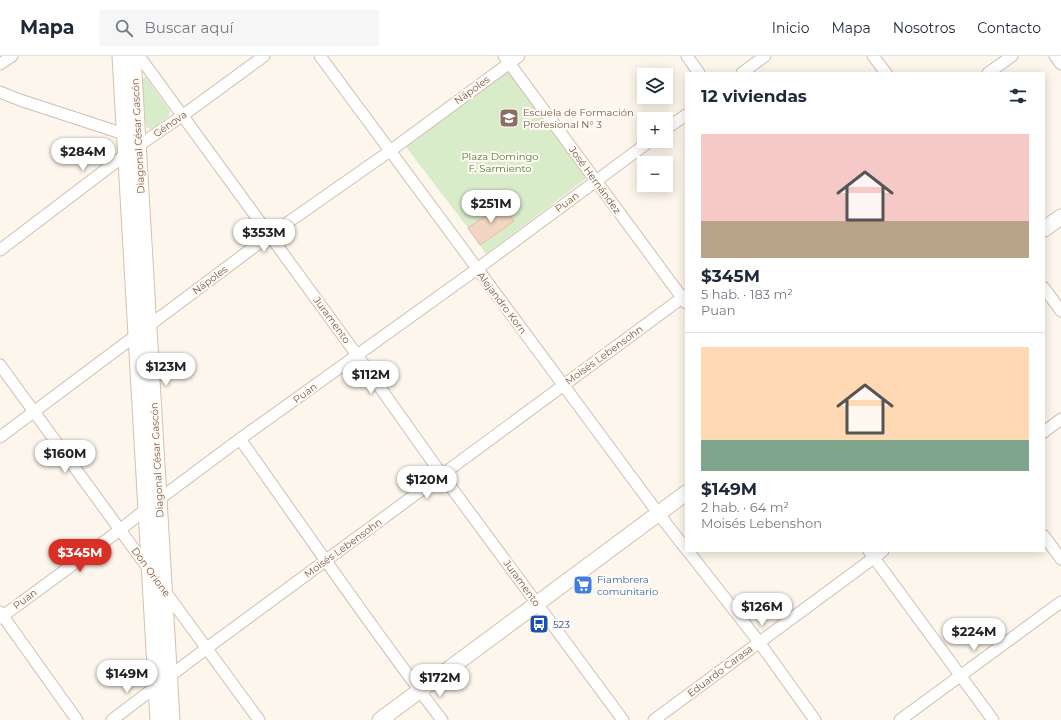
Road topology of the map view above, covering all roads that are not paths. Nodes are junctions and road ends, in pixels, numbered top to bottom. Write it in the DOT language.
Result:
graph roads {
  1 [pos="12,56"];
  2 [pos="120,56"];
  3 [pos="133,56"];
  4 [pos="139,56"];
  5 [pos="264,56"];
  6 [pos="320,56"];
  7 [pos="519,56"];
  8 [pos="687,56"];
  9 [pos="765,56"];
  10 [pos="873,56"];
  11 [pos="1012,56"];
  12 [pos="1055,56"];
  13 [pos="507,60"];
  14 [pos="0,64"];
  15 [pos="1061,64"];
  16 [pos="698,72"];
  17 [pos="743,72"];
  18 [pos="885,72"];
  19 [pos="989,72"];
  20 [pos="0,92"];
  21 [pos="182,116"];
  22 [pos="685,116"];
  23 [pos="673,124"];
  24 [pos="124,134"];
  25 [pos="139,146"];
  26 [pos="641,148"];
  27 [pos="390,151"];
  28 [pos="126,155"];
  29 [pos="596,181"];
  30 [pos="1061,216"];
  31 [pos="1045,228"];
  32 [pos="270,235"];
  33 [pos="0,250"];
  34 [pos="477,269"];
  35 [pos="1045,289"];
  36 [pos="685,299"];
  37 [pos="1061,311"];
  38 [pos="149,326"];
  39 [pos="136,336"];
  40 [pos="357,355"];
  41 [pos="0,365"];
  42 [pos="564,385"];
  43 [pos="34,412"];
  44 [pos="1061,419"];
  45 [pos="1045,431"];
  46 [pos="0,437"];
  47 [pos="240,439"];
  48 [pos="442,475"];
  49 [pos="685,494"];
  50 [pos="159,500"];
  51 [pos="146,509"];
  52 [pos="658,513"];
  53 [pos="120,530"];
  54 [pos="1045,537"];
  55 [pos="685,548"];
  56 [pos="689,552"];
  57 [pos="875,553"];
  58 [pos="1061,559"];
  59 [pos="326,560"];
  60 [pos="149,569"];
  61 [pos="164,591"];
  62 [pos="1061,602"];
  63 [pos="537,604"];
  64 [pos="1,615"];
  65 [pos="759,642"];
  66 [pos="207,648"];
  67 [pos="960,676"];
  68 [pos="169,677"];
  69 [pos="156,687"];
  70 [pos="420,691"];
  71 [pos="77,720"];
  72 [pos="112,720"];
  73 [pos="158,720"];
  74 [pos="172,720"];
  75 [pos="259,720"];
  76 [pos="380,720"];
  77 [pos="442,720"];
  78 [pos="623,720"];
  79 [pos="654,720"];
  80 [pos="815,720"];
  81 [pos="900,720"];
  82 [pos="993,720"];
  1 -- 14 [label="street"];
  2 -- 24 [label="street, Diagonal César Gascón"];
  3 -- 25 [label="street, Diagonal César Gascón"];
  4 -- 21 [label="street, Juramento"];
  5 -- 21 [label="street, Génova"];
  6 -- 27 [label="street, Alejandro Korn"];
  7 -- 13 [label="street, Nápoles"];
  8 -- 16 [label="street"];
  9 -- 17 [label="street"];
  10 -- 18 [label="street"];
  11 -- 19 [label="street"];
  12 -- 15 [label="street"];
  13 -- 27 [label="street, Nápoles"];
  13 -- 29 [label="street, José Hernández"];
  20 -- 24 [label="street"];
  21 -- 25 [label="street, Génova"];
  21 -- 32 [label="street, Juramento"];
  22 -- 23 [label="street"];
  24 -- 28 [label="street, Diagonal César Gascón"];
  25 -- 28 [label="street, Génova"];
  25 -- 38 [label="street, Diagonal César Gascón"];
  26 -- 29 [label="street, Puan"];
  27 -- 32 [label="street, Nápoles"];
  27 -- 34 [label="street, Alejandro Korn"];
  28 -- 33 [label="street, Génova"];
  28 -- 39 [label="street, Diagonal César Gascón"];
  29 -- 34 [label="street, Puan"];
  29 -- 36 [label="street, José Hernández"];
  30 -- 31 [label="street"];
  32 -- 38 [label="street, Nápoles"];
  32 -- 40 [label="street, Juramento"];
  34 -- 40 [label="street, Puan"];
  34 -- 42 [label="street, Alejandro Korn"];
  35 -- 37 [label="street"];
  36 -- 42 [label="street, Moisés Lebensohn"];
  38 -- 39 [label="street, Nápoles"];
  38 -- 50 [label="street, Diagonal César Gascón"];
  39 -- 43 [label="street, Nápoles"];
  39 -- 51 [label="street, Diagonal César Gascón"];
  40 -- 47 [label="street, Puan"];
  40 -- 48 [label="street, Juramento"];
  41 -- 43 [label="street, Don Orione"];
  42 -- 48 [label="street, Moisés Lebensohn"];
  42 -- 52 [label="street, Alejandro Korn"];
  43 -- 46 [label="street, Nápoles"];
  43 -- 53 [label="street, Don Orione"];
  44 -- 45 [label="street"];
  47 -- 50 [label="street, Puan"];
  47 -- 59 [label="street"];
  48 -- 59 [label="street, Moisés Lebensohn"];
  48 -- 63 [label="street, Juramento"];
  49 -- 52 [label="street"];
  50 -- 51 [label="street, Puan"];
  50 -- 61 [label="street, Diagonal César Gascón"];
  51 -- 53 [label="street, Puan"];
  51 -- 60 [label="street, Diagonal César Gascón"];
  52 -- 55 [label="street, Alejandro Korn"];
  52 -- 63 [label="street"];
  53 -- 60 [label="street, Don Orione"];
  53 -- 64 [label="street, Puan"];
  54 -- 58 [label="street"];
  56 -- 65 [label="street"];
  57 -- 65 [label="street, Eduardo Carasa"];
  57 -- 67 [label="street"];
  59 -- 66 [label="street, Moisés Lebensohn"];
  59 -- 70 [label="street"];
  60 -- 61 [label="street, Don Orione"];
  60 -- 69 [label="street, Diagonal César Gascón"];
  61 -- 66 [label="street, Don Orione"];
  61 -- 68 [label="street, Diagonal César Gascón"];
  62 -- 67 [label="street"];
  63 -- 70 [label="street"];
  63 -- 78 [label="street, Juramento"];
  64 -- 71 [label="street"];
  65 -- 79 [label="street, Eduardo Carasa"];
  65 -- 80 [label="street"];
  66 -- 68 [label="street, Moisés Lebensohn"];
  66 -- 75 [label="street, Don Orione"];
  67 -- 81 [label="street"];
  67 -- 82 [label="street"];
  68 -- 69 [label="street, Moisés Lebensohn"];
  68 -- 74 [label="street, Diagonal César Gascón"];
  69 -- 72 [label="street, Moisés Lebensohn"];
  69 -- 73 [label="street, Diagonal César Gascón"];
  70 -- 76 [label="street"];
  70 -- 77 [label="street"];
}
